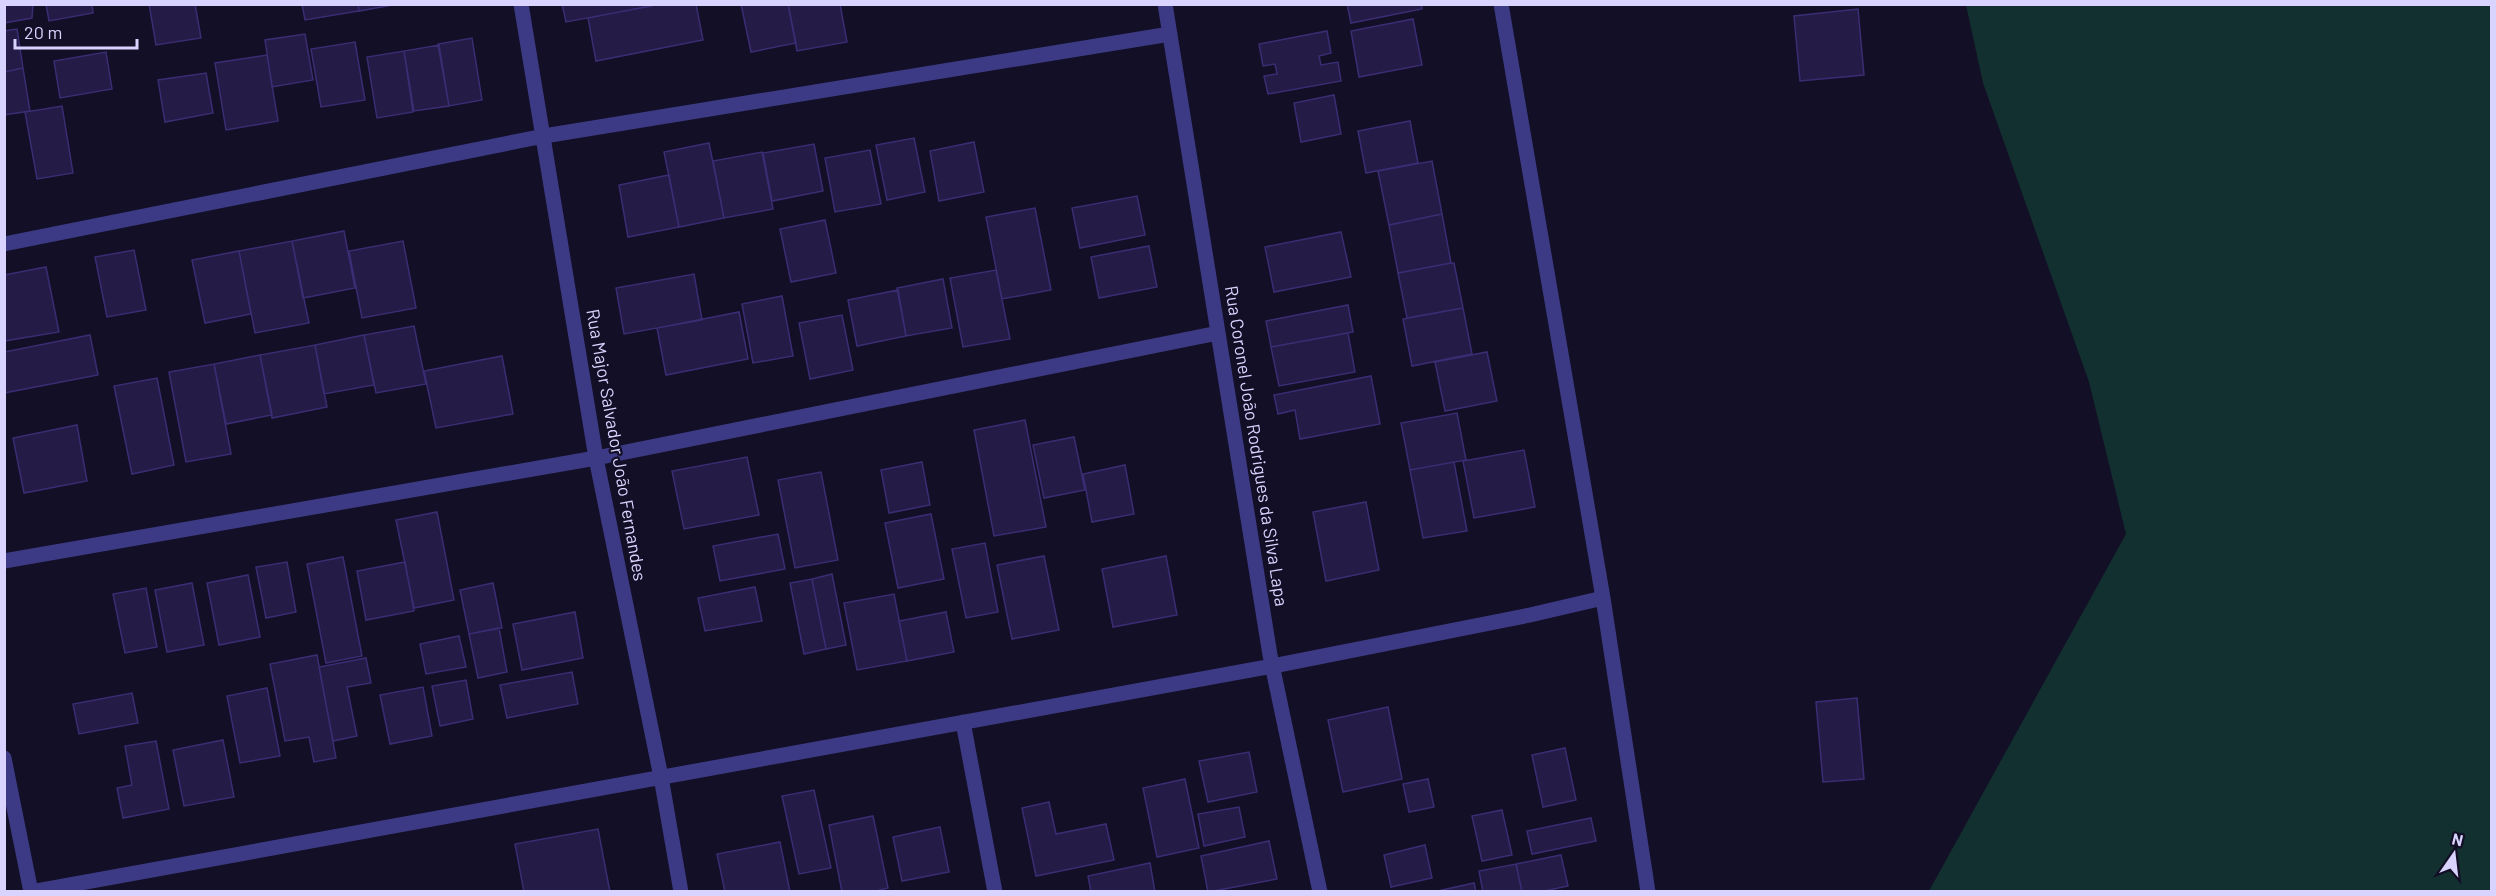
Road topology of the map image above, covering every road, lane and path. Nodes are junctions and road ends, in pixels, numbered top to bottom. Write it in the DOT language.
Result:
graph roads {
  1 [pos="521,4"];
  2 [pos="1165,4"];
  3 [pos="1501,4"];
  4 [pos="1170,34"];
  5 [pos="544,136"];
  6 [pos="4,244"];
  7 [pos="1218,333"];
  8 [pos="596,458"];
  9 [pos="4,561"];
  10 [pos="1603,598"];
  11 [pos="1273,666"];
  12 [pos="963,722"];
  13 [pos="4,758"];
  14 [pos="661,777"];
  15 [pos="31,891"];
  16 [pos="681,891"];
  17 [pos="995,891"];
  18 [pos="1320,891"];
  19 [pos="1648,891"];
  1 -- 5 [label="street, Rua Major Salvador João Fernandes"];
  2 -- 4 [label="street, Rua Coronel João Rodrigues da Silva Lapa"];
  3 -- 10 [label="street"];
  4 -- 5 [label="street"];
  4 -- 7 [label="street, Rua Coronel João Rodrigues da Silva Lapa"];
  5 -- 6 [label="street"];
  5 -- 8 [label="street, Rua Major Salvador João Fernandes"];
  7 -- 8 [label="street"];
  7 -- 11 [label="street, Rua Coronel João Rodrigues da Silva Lapa"];
  8 -- 9 [label="street"];
  8 -- 14 [label="street, Rua Major Salvador João Fernandes"];
  10 -- 11 [label="street"];
  10 -- 19 [label="street"];
  11 -- 12 [label="street"];
  11 -- 18 [label="street, Rua Coronel João Rodrigues da Silva Lapa"];
  12 -- 14 [label="street"];
  12 -- 17 [label="street"];
  13 -- 15 [label="street"];
  14 -- 15 [label="street"];
  14 -- 16 [label="street, Rua Major Salvador João Fernandes"];
}
